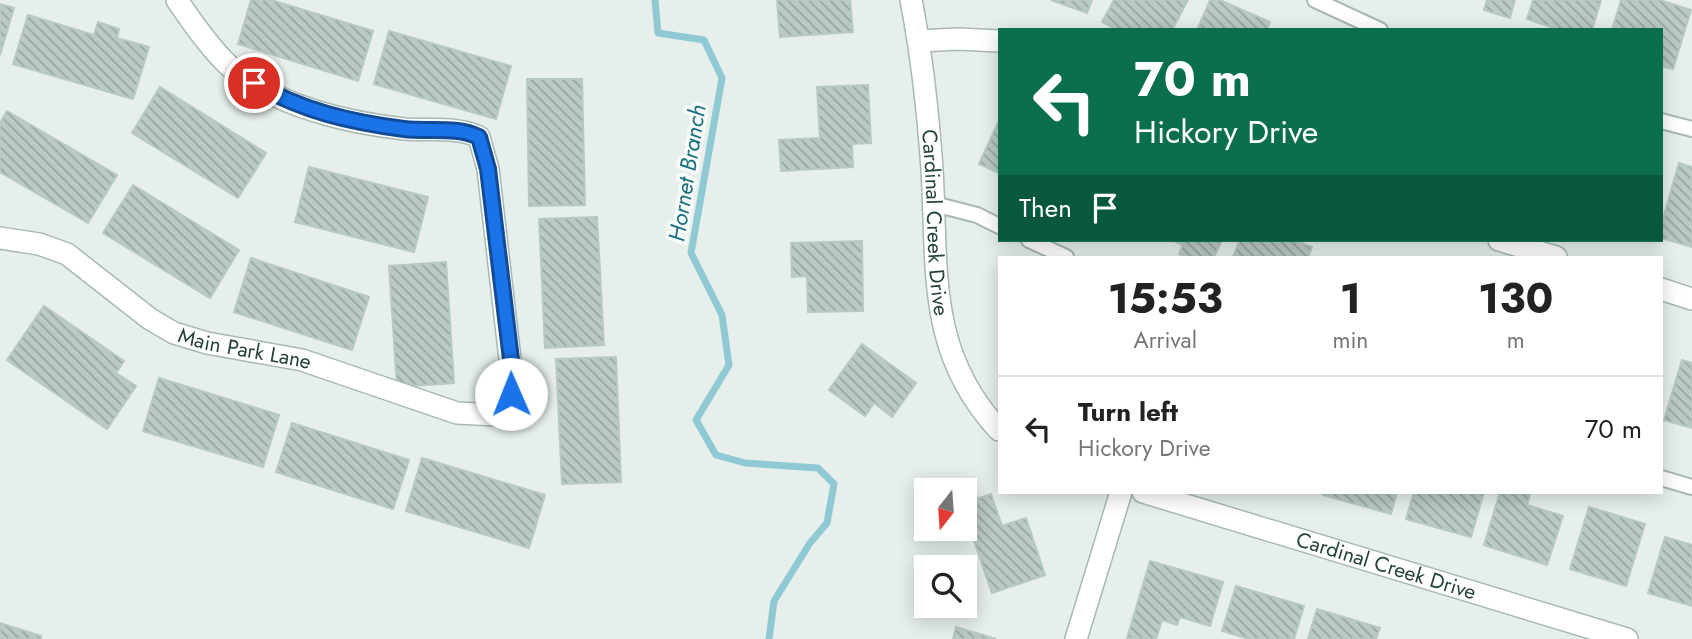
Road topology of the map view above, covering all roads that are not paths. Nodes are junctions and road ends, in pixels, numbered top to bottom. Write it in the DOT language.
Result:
graph roads {
  1 [pos="177,0"];
  2 [pos="911,0"];
  3 [pos="1315,0"];
  4 [pos="1376,28"];
  5 [pos="919,41"];
  6 [pos="998,41"];
  7 [pos="1663,122"];
  8 [pos="1692,129"];
  9 [pos="934,204"];
  10 [pos="998,226"];
  11 [pos="0,238"];
  12 [pos="1033,242"];
  13 [pos="1506,242"];
  14 [pos="1064,256"];
  15 [pos="1553,256"];
  16 [pos="1663,290"];
  17 [pos="1692,299"];
  18 [pos="998,429"];
  19 [pos="1663,479"];
  20 [pos="1692,487"];
  21 [pos="1120,494"];
  22 [pos="1150,494"];
  23 [pos="1076,639"];
  24 [pos="1627,639"];
  1 -- 11 [label="street, Main Park Lane"];
  2 -- 5 [label="street, Cardinal Creek Drive"];
  3 -- 4 [label="lane"];
  5 -- 6 [label="street"];
  5 -- 9 [label="street, Cardinal Creek Drive"];
  7 -- 8 [label="lane"];
  9 -- 10 [label="lane"];
  9 -- 18 [label="street, Cardinal Creek Drive"];
  12 -- 14 [label="lane"];
  13 -- 15 [label="street"];
  16 -- 17 [label="street"];
  19 -- 20 [label="lane"];
  21 -- 23 [label="street"];
  22 -- 24 [label="street, Cardinal Creek Drive"];
}
